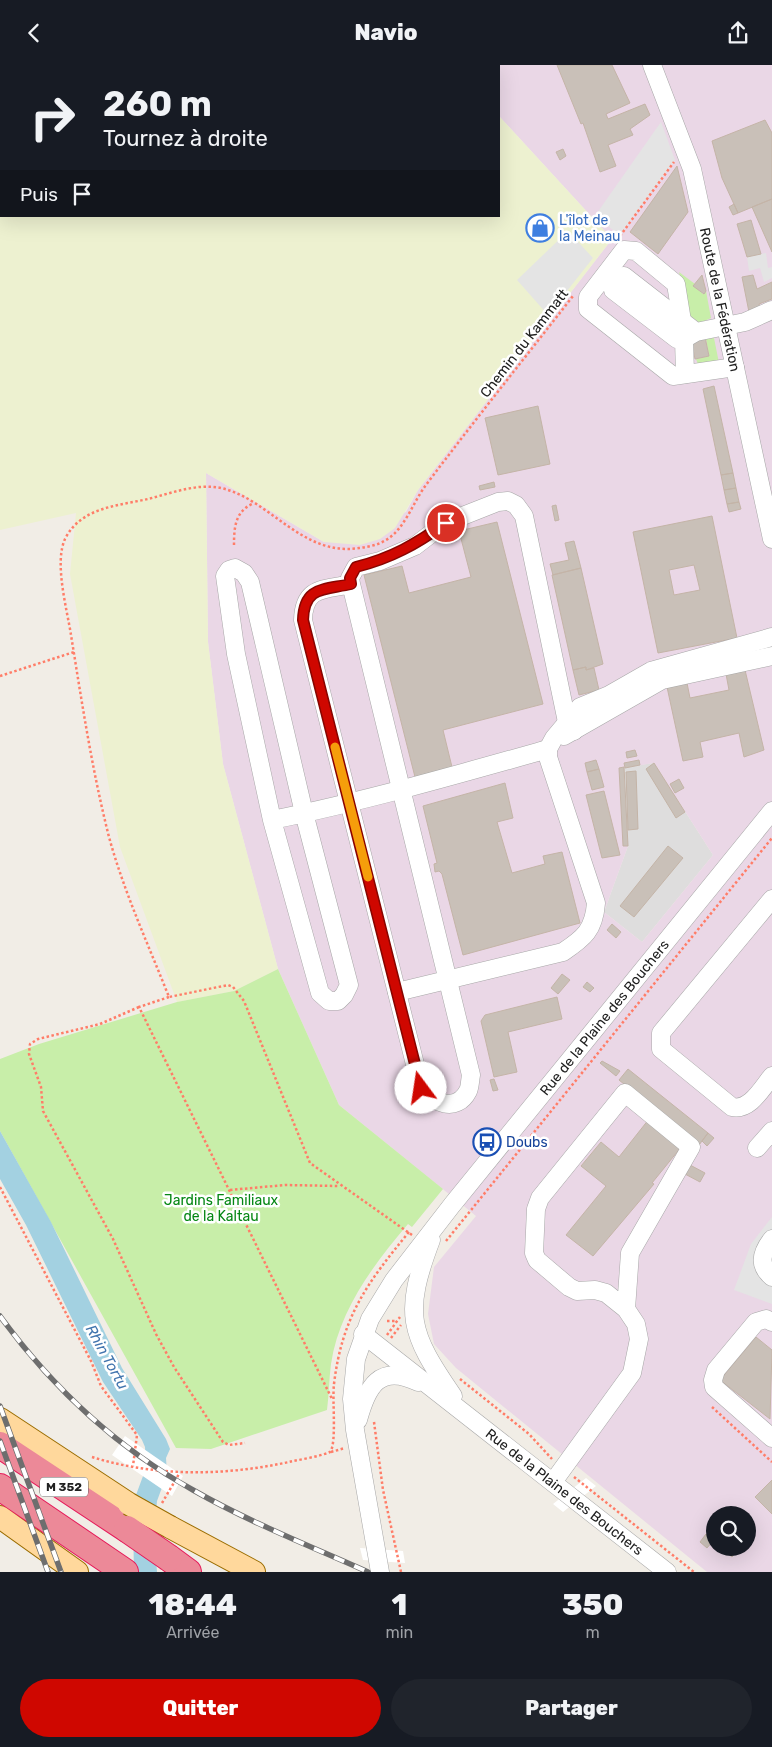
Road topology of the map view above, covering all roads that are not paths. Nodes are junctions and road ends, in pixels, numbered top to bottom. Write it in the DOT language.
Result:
graph roads {
  1 [pos="652,65"];
  2 [pos="655,300"];
  3 [pos="772,310"];
  4 [pos="644,314"];
  5 [pos="682,321"];
  6 [pos="726,326"];
  7 [pos="690,335"];
  8 [pos="735,367"];
  9 [pos="684,374"];
  10 [pos="772,539"];
  11 [pos="351,584"];
  12 [pos="772,637"];
  13 [pos="772,656"];
  14 [pos="570,726"];
  15 [pos="551,743"];
  16 [pos="402,791"];
  17 [pos="350,804"];
  18 [pos="772,811"];
  19 [pos="304,813"];
  20 [pos="272,820"];
  21 [pos="771,903"];
  22 [pos="448,979"];
  23 [pos="397,992"];
  24 [pos="772,1076"];
  25 [pos="772,1131"];
  26 [pos="757,1148"];
  27 [pos="437,1225"];
  28 [pos="772,1239"];
  29 [pos="772,1277"];
  30 [pos="626,1309"];
  31 [pos="772,1322"];
  32 [pos="363,1335"];
  33 [pos="463,1411"];
  34 [pos="0,1419"];
  35 [pos="355,1430"];
  36 [pos="772,1438"];
  37 [pos="0,1445"];
  38 [pos="559,1476"];
  39 [pos="0,1487"];
  40 [pos="128,1517"];
  41 [pos="3,1520"];
  42 [pos="372,1522"];
  43 [pos="179,1565"];
  44 [pos="77,1572"];
  45 [pos="125,1572"];
  46 [pos="254,1572"];
  47 [pos="380,1572"];
  48 [pos="392,1572"];
  49 [pos="668,1572"];
  1 -- 6 [label="street, Route de la Fédération"];
  2 -- 4 [label="street"];
  2 -- 4 [label="street"];
  2 -- 5 [label="street"];
  3 -- 6 [label="street"];
  4 -- 7 [label="street"];
  5 -- 7 [label="street"];
  5 -- 9 [label="street"];
  6 -- 7 [label="street"];
  6 -- 8 [label="street, Route de la Fédération"];
  7 -- 9 [label="street"];
  8 -- 9 [label="street"];
  8 -- 10 [label="street, Route de la Fédération"];
  11 -- 14 [label="street"];
  11 -- 16 [label="street"];
  11 -- 17 [label="street"];
  12 -- 14 [label="street"];
  13 -- 14 [label="street"];
  14 -- 15 [label="street"];
  15 -- 16 [label="street"];
  15 -- 22 [label="street"];
  16 -- 17 [label="street"];
  16 -- 22 [label="street"];
  17 -- 19 [label="street"];
  17 -- 23 [label="street"];
  18 -- 27 [label="street, Rue de la Plaine des Bouchers"];
  19 -- 20 [label="street"];
  19 -- 20 [label="street"];
  19 -- 20 [label="street"];
  21 -- 24 [label="street"];
  22 -- 23 [label="street"];
  22 -- 23 [label="street"];
  25 -- 26 [label="street"];
  27 -- 32 [label="street, Rue de la Plaine des Bouchers"];
  27 -- 33 [label="street, Rue de la Plaine des Bouchers"];
  28 -- 29 [label="street"];
  30 -- 30 [label="street"];
  30 -- 38 [label="street"];
  31 -- 36 [label="street"];
  32 -- 33 [label="street, Rue de la Plaine des Bouchers"];
  32 -- 35 [label="street"];
  33 -- 35 [label="street"];
  33 -- 38 [label="street, Rue de la Plaine des Bouchers"];
  34 -- 40 [label="main road"];
  35 -- 42 [label="street"];
  37 -- 40 [label="highway, M 352"];
  38 -- 49 [label="street, Rue de la Plaine des Bouchers"];
  39 -- 45 [label="highway, M 352"];
  40 -- 43 [label="highway, M 352, bridge"];
  40 -- 46 [label="main road, bridge"];
  41 -- 44 [label="main road"];
  42 -- 47 [label="street"];
  42 -- 48 [label="street"];
}
